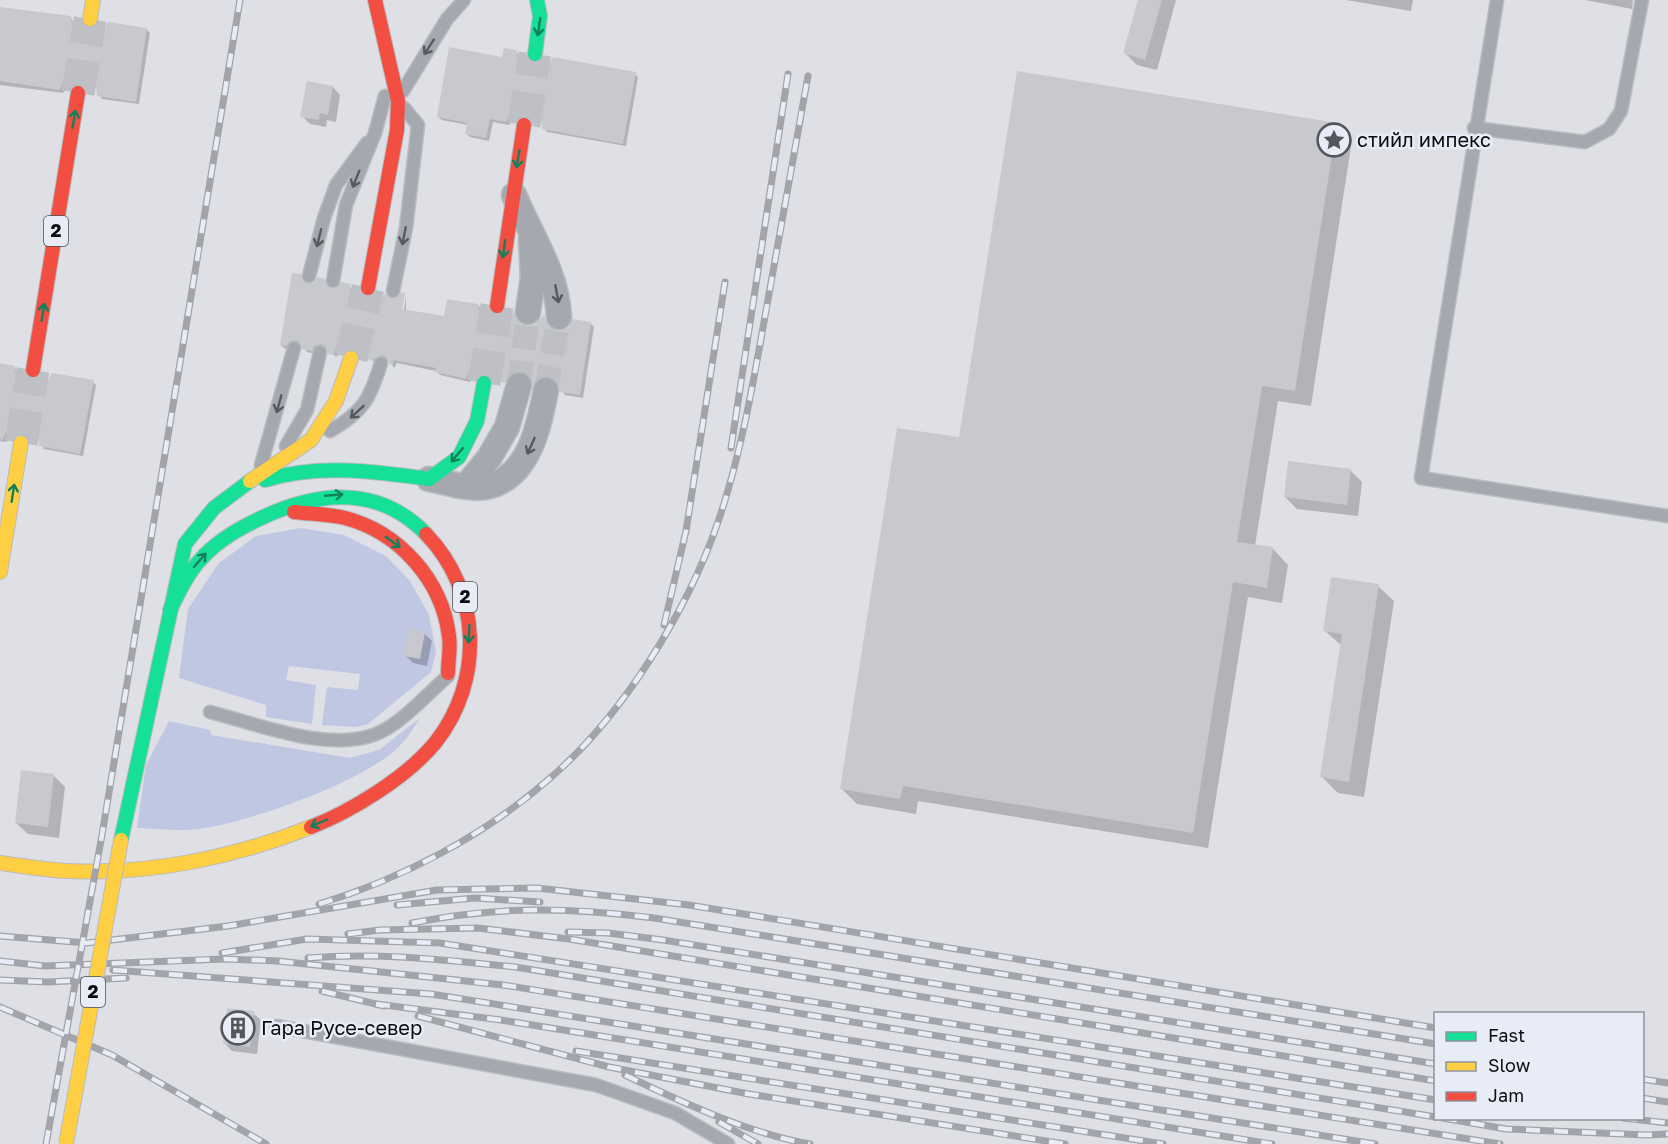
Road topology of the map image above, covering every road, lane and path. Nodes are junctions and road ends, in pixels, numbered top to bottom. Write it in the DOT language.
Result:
graph roads {
  1 [pos="93,0"];
  2 [pos="375,0"];
  3 [pos="464,0"];
  4 [pos="537,0"];
  5 [pos="1497,0"];
  6 [pos="1642,0"];
  7 [pos="90,19"];
  8 [pos="535,54"];
  9 [pos="389,62"];
  10 [pos="78,93"];
  11 [pos="398,101"];
  12 [pos="524,125"];
  13 [pos="1474,128"];
  14 [pos="375,133"];
  15 [pos="513,192"];
  16 [pos="530,234"];
  17 [pos="309,276"];
  18 [pos="333,281"];
  19 [pos="368,288"];
  20 [pos="393,291"];
  21 [pos="497,306"];
  22 [pos="528,312"];
  23 [pos="559,317"];
  24 [pos="294,348"];
  25 [pos="320,352"];
  26 [pos="351,358"];
  27 [pos="381,363"];
  28 [pos="33,369"];
  29 [pos="484,383"];
  30 [pos="519,385"];
  31 [pos="546,390"];
  32 [pos="310,442"];
  33 [pos="21,443"];
  34 [pos="273,466"];
  35 [pos="258,475"];
  36 [pos="429,479"];
  37 [pos="466,486"];
  38 [pos="233,492"];
  39 [pos="278,510"];
  40 [pos="1668,516"];
  41 [pos="0,572"];
  42 [pos="170,610"];
  43 [pos="448,676"];
  44 [pos="439,704"];
  45 [pos="210,712"];
  46 [pos="425,732"];
  47 [pos="370,795"];
  48 [pos="16,852"];
  49 [pos="0,863"];
  50 [pos="59,870"];
  51 [pos="276,1026"];
  52 [pos="66,1144"];
  53 [pos="728,1144"];
  1 -- 7 [label="highway"];
  2 -- 9 [label="highway"];
  3 -- 11 [label="lane, one-way"];
  4 -- 8 [label="highway, one-way"];
  5 -- 13 [label="lane"];
  6 -- 13 [label="lane"];
  9 -- 11 [label="highway"];
  9 -- 14 [label="lane"];
  28 -- 10 [label="highway, 2, one-way"];
  11 -- 19 [label="highway"];
  11 -- 20 [label="lane, one-way"];
  12 -- 15 [label="highway, one-way"];
  13 -- 40 [label="lane"];
  14 -- 17 [label="lane, one-way"];
  14 -- 18 [label="lane, one-way"];
  15 -- 16 [label="street"];
  15 -- 21 [label="highway, one-way"];
  16 -- 22 [label="street"];
  16 -- 23 [label="street, one-way"];
  24 -- 35 [label="lane, one-way"];
  25 -- 34 [label="lane"];
  26 -- 32 [label="highway, 2"];
  27 -- 32 [label="lane, one-way"];
  29 -- 36 [label="highway, one-way"];
  30 -- 37 [label="street"];
  31 -- 37 [label="street, one-way"];
  32 -- 34 [label="highway, 2"];
  41 -- 33 [label="highway, one-way"];
  34 -- 35 [label="highway, 2"];
  35 -- 38 [label="highway, 2"];
  36 -- 37 [label="street"];
  36 -- 38 [label="highway, 2"];
  38 -- 42 [label="highway, 2"];
  42 -- 39 [label="highway, 2, one-way"];
  39 -- 43 [label="highway, 2, one-way"];
  39 -- 47 [label="highway, 2, one-way"];
  42 -- 52 [label="highway, 2, bridge"];
  43 -- 44 [label="highway, 2"];
  43 -- 45 [label="lane"];
  46 -- 47 [label="highway, 2"];
  47 -- 50 [label="highway, 2, one-way"];
  48 -- 50 [label="highway, 2"];
  49 -- 50 [label="highway, 2"];
  51 -- 53 [label="lane"];
}
